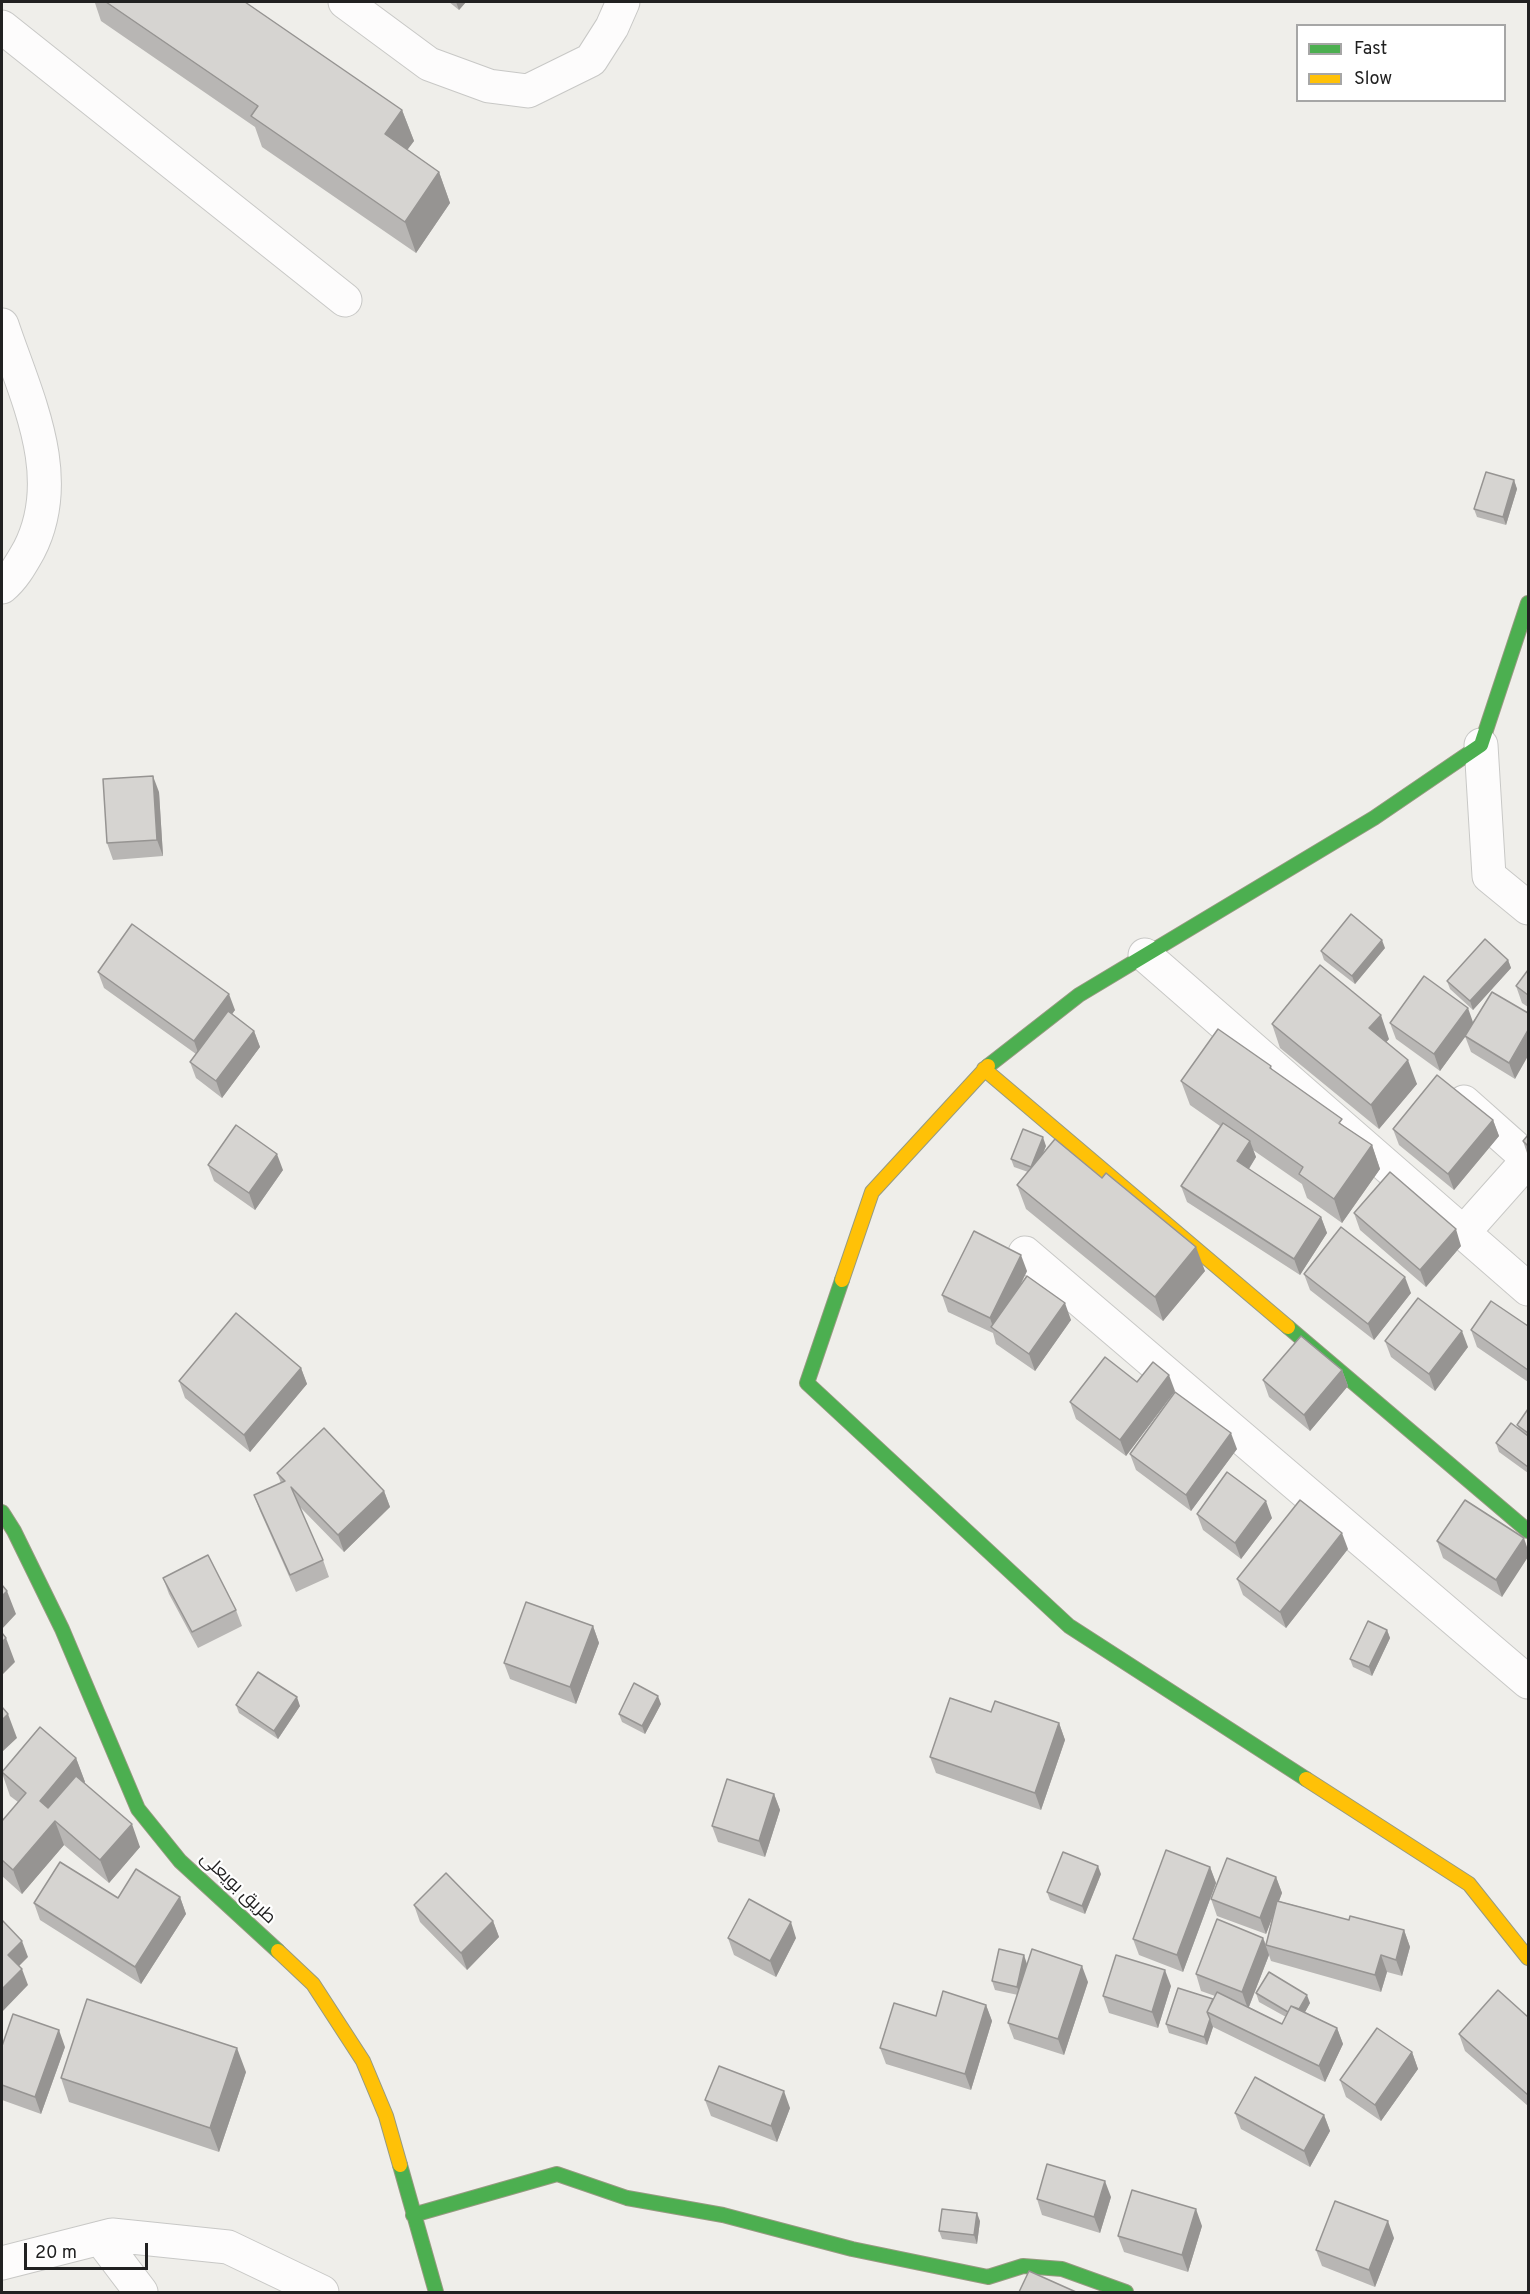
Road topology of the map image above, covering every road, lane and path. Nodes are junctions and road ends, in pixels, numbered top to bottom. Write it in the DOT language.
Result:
graph roads {
  1 [pos="345,2"];
  2 [pos="623,2"];
  3 [pos="2,27"];
  4 [pos="345,300"];
  5 [pos="2,325"];
  6 [pos="2,587"];
  7 [pos="1528,603"];
  8 [pos="1481,745"];
  9 [pos="1528,908"];
  10 [pos="1145,955"];
  11 [pos="984,1070"];
  12 [pos="1464,1101"];
  13 [pos="1528,1159"];
  14 [pos="1463,1233"];
  15 [pos="1025,1252"];
  16 [pos="1528,1289"];
  17 [pos="2,1512"];
  18 [pos="1528,1531"];
  19 [pos="1528,1682"];
  20 [pos="1528,1959"];
  21 [pos="413,2215"];
  22 [pos="100,2238"];
  23 [pos="2,2263"];
  24 [pos="141,2292"];
  25 [pos="322,2292"];
  26 [pos="436,2292"];
  27 [pos="1126,2292"];
  1 -- 2 [label="street"];
  3 -- 4 [label="street"];
  5 -- 6 [label="street"];
  7 -- 8 [label="street"];
  8 -- 9 [label="street"];
  8 -- 10 [label="street"];
  10 -- 11 [label="street"];
  10 -- 14 [label="street"];
  11 -- 18 [label="street"];
  11 -- 20 [label="street"];
  12 -- 13 [label="street"];
  13 -- 14 [label="street"];
  14 -- 16 [label="street"];
  15 -- 19 [label="street"];
  17 -- 21 [label="street, طريق بويعلى"];
  21 -- 26 [label="street, طريق بويعلى"];
  21 -- 27 [label="street"];
  22 -- 23 [label="street"];
  22 -- 24 [label="street"];
  22 -- 25 [label="street"];
}
